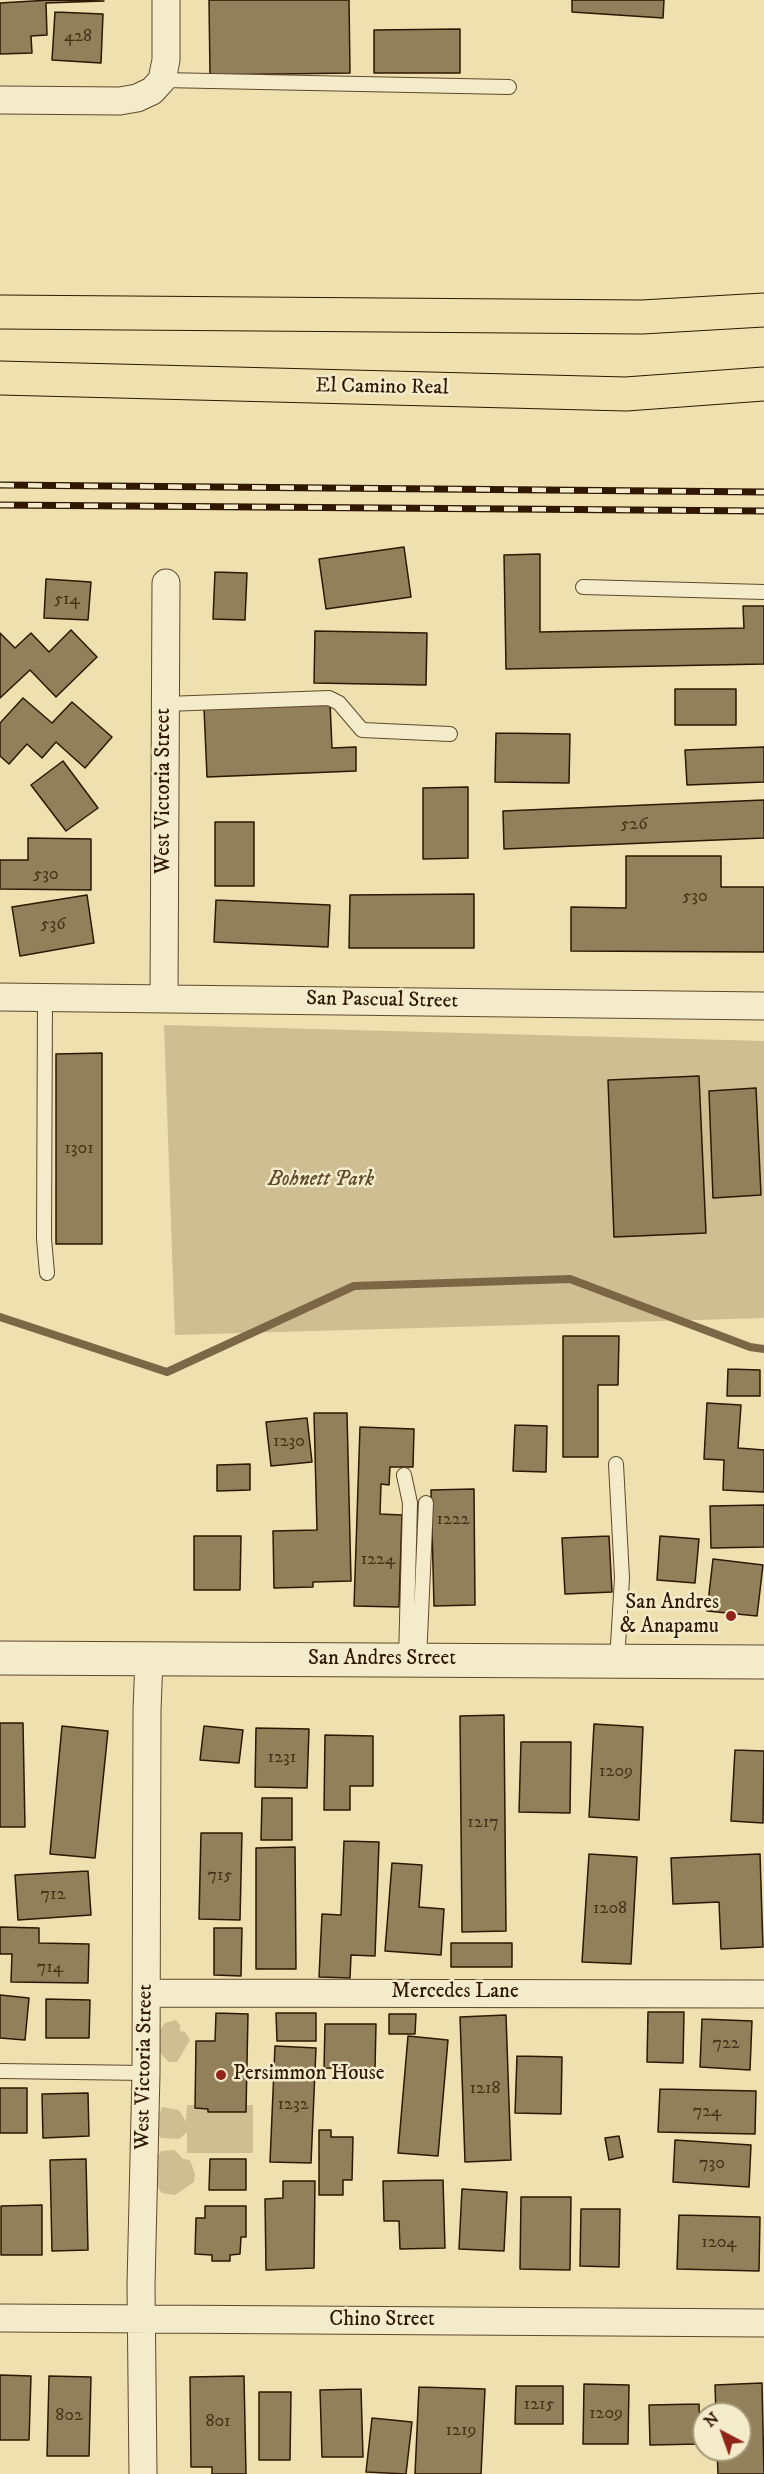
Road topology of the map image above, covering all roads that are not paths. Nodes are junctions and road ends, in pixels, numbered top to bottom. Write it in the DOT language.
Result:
graph roads {
  1 [pos="166,0"];
  2 [pos="157,85"];
  3 [pos="509,87"];
  4 [pos="0,100"];
  5 [pos="764,310"];
  6 [pos="0,312"];
  7 [pos="0,378"];
  8 [pos="764,384"];
  9 [pos="626,394"];
  10 [pos="764,404"];
  11 [pos="166,583"];
  12 [pos="583,587"];
  13 [pos="764,592"];
  14 [pos="166,704"];
  15 [pos="450,734"];
  16 [pos="0,997"];
  17 [pos="45,997"];
  18 [pos="164,999"];
  19 [pos="764,1006"];
  20 [pos="47,1273"];
  21 [pos="616,1464"];
  22 [pos="404,1475"];
  23 [pos="426,1503"];
  24 [pos="0,1658"];
  25 [pos="149,1659"];
  26 [pos="412,1660"];
  27 [pos="617,1662"];
  28 [pos="764,1662"];
  29 [pos="146,1993"];
  30 [pos="764,1994"];
  31 [pos="0,2072"];
  32 [pos="146,2073"];
  33 [pos="0,2318"];
  34 [pos="141,2320"];
  35 [pos="764,2323"];
  36 [pos="144,2474"];
  1 -- 2 [label="street"];
  2 -- 3 [label="lane"];
  2 -- 4 [label="street"];
  5 -- 6 [label="highway"];
  7 -- 9 [label="highway, El Camino Real"];
  8 -- 9 [label="highway, El Camino Real"];
  9 -- 10 [label="highway"];
  11 -- 14 [label="street, West Victoria Street"];
  12 -- 13 [label="lane"];
  14 -- 15 [label="lane"];
  14 -- 18 [label="street, West Victoria Street"];
  16 -- 17 [label="street, San Pascual Street"];
  17 -- 18 [label="street, San Pascual Street"];
  17 -- 20 [label="lane"];
  18 -- 19 [label="street, San Pascual Street"];
  21 -- 27 [label="lane"];
  22 -- 26 [label="lane"];
  23 -- 26 [label="lane"];
  24 -- 25 [label="street, San Andres Street"];
  25 -- 26 [label="street, San Andres Street"];
  25 -- 29 [label="street, West Victoria Street"];
  26 -- 27 [label="street, San Andres Street"];
  27 -- 28 [label="street, San Andres Street"];
  29 -- 30 [label="street, Mercedes Lane"];
  29 -- 32 [label="street, West Victoria Street"];
  31 -- 32 [label="lane"];
  32 -- 34 [label="street, West Victoria Street"];
  33 -- 34 [label="street, Chino Street"];
  34 -- 35 [label="street, Chino Street"];
  34 -- 36 [label="street, West Victoria Street"];
}
